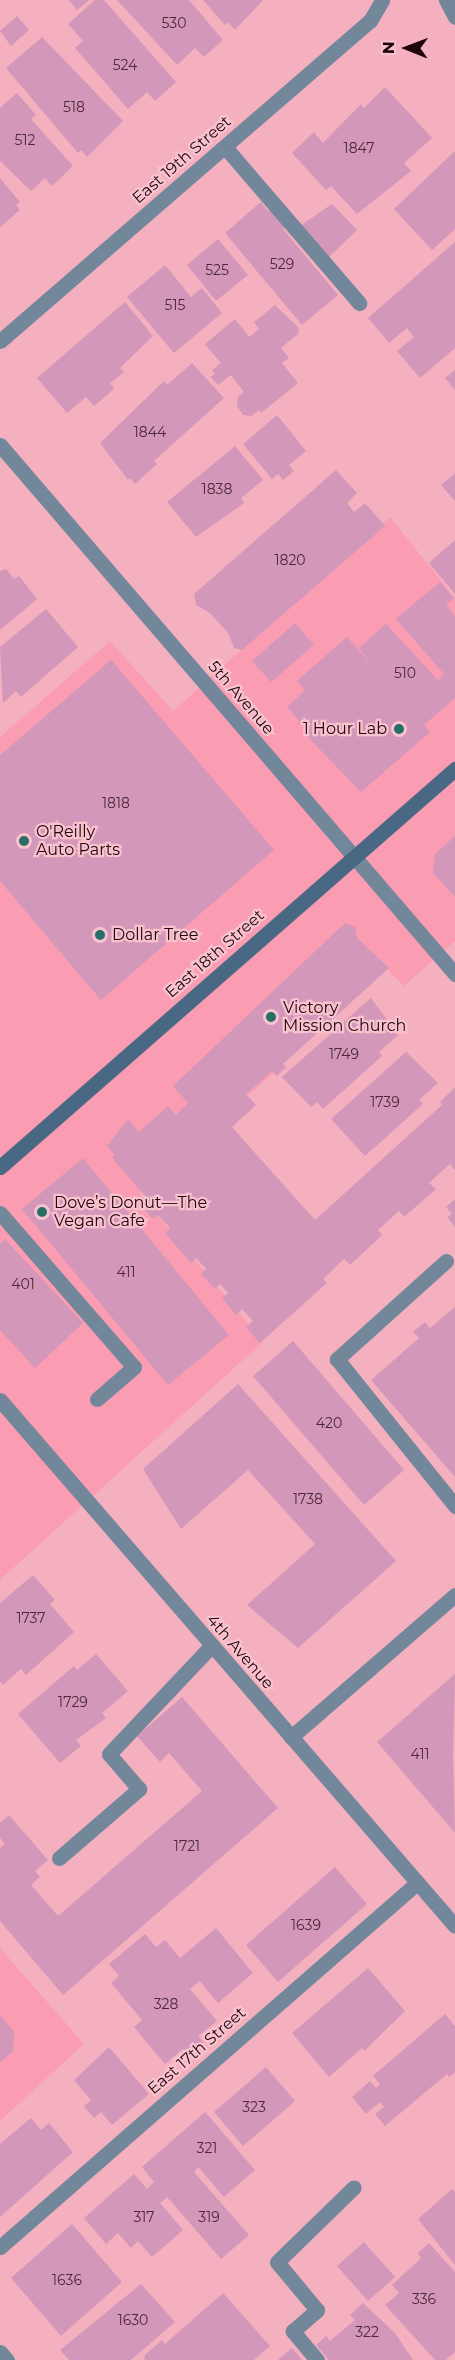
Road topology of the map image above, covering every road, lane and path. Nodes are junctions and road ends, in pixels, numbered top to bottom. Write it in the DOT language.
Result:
graph roads {
  1 [pos="382,0"];
  2 [pos="446,0"];
  3 [pos="455,17"];
  4 [pos="225,147"];
  5 [pos="359,303"];
  6 [pos="0,341"];
  7 [pos="0,445"];
  8 [pos="455,769"];
  9 [pos="353,857"];
  10 [pos="455,974"];
  11 [pos="0,1167"];
  12 [pos="0,1213"];
  13 [pos="446,1261"];
  14 [pos="97,1399"];
  15 [pos="0,1400"];
  16 [pos="455,1506"];
  17 [pos="455,1595"];
  18 [pos="211,1646"];
  19 [pos="291,1737"];
  20 [pos="59,1858"];
  21 [pos="417,1883"];
  22 [pos="455,1926"];
  23 [pos="354,2187"];
  24 [pos="0,2247"];
  25 [pos="0,2352"];
  26 [pos="7,2360"];
  27 [pos="317,2360"];
  1 -- 4 [label="street, East 19th Street"];
  2 -- 3 [label="street"];
  4 -- 5 [label="street"];
  4 -- 6 [label="street, East 19th Street"];
  7 -- 9 [label="street, 5th Avenue"];
  8 -- 9 [label="street, East 18th Street"];
  9 -- 10 [label="street, 5th Avenue"];
  9 -- 11 [label="street, East 18th Street"];
  12 -- 14 [label="street"];
  13 -- 16 [label="street"];
  15 -- 18 [label="street, 4th Avenue"];
  17 -- 19 [label="street"];
  18 -- 19 [label="street, 4th Avenue"];
  18 -- 20 [label="street"];
  19 -- 21 [label="street, 4th Avenue"];
  21 -- 22 [label="street, 4th Avenue"];
  21 -- 24 [label="street, East 17th Street"];
  23 -- 27 [label="street"];
  25 -- 26 [label="street"];
}
